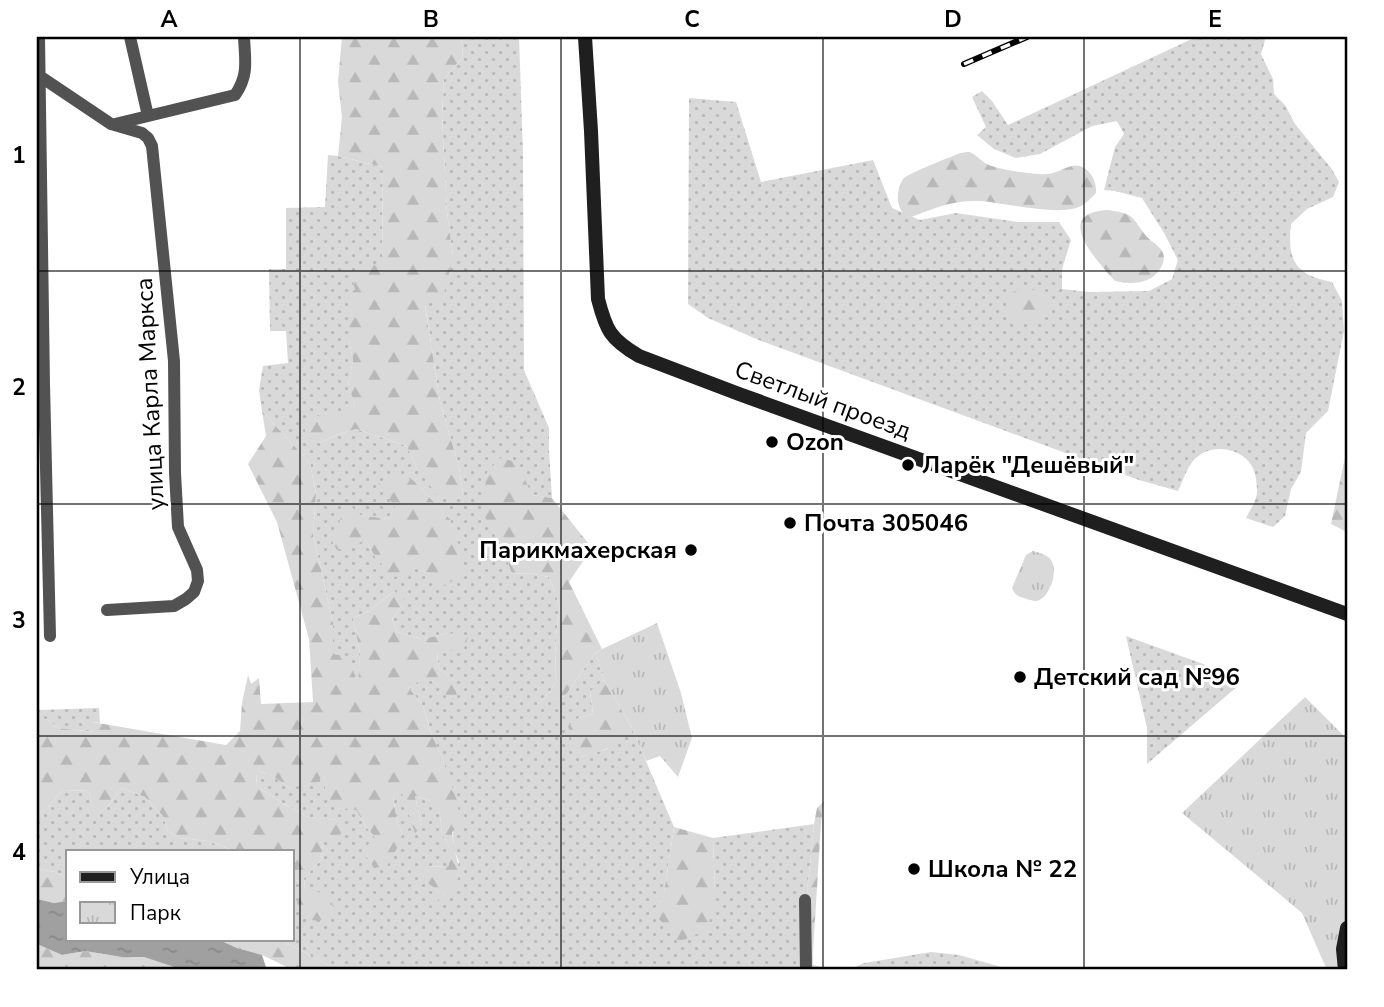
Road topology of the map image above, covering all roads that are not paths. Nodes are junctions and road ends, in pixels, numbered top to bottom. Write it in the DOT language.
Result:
graph roads {
  1 [pos="39,37"];
  2 [pos="130,37"];
  3 [pos="244,37"];
  4 [pos="585,37"];
  5 [pos="41,77"];
  6 [pos="148,116"];
  7 [pos="111,124"];
  8 [pos="107,610"];
  9 [pos="1347,614"];
  10 [pos="50,636"];
  11 [pos="805,900"];
  12 [pos="1347,928"];
  13 [pos="806,970"];
  14 [pos="1344,970"];
  1 -- 5 [label="street"];
  2 -- 6 [label="street"];
  3 -- 6 [label="street"];
  4 -- 9 [label="street, Светлый проезд"];
  5 -- 7 [label="street, улица Карла Маркса"];
  5 -- 10 [label="street"];
  6 -- 7 [label="street"];
  7 -- 8 [label="street, улица Карла Маркса"];
  11 -- 13 [label="street"];
  12 -- 14 [label="street"];
}
